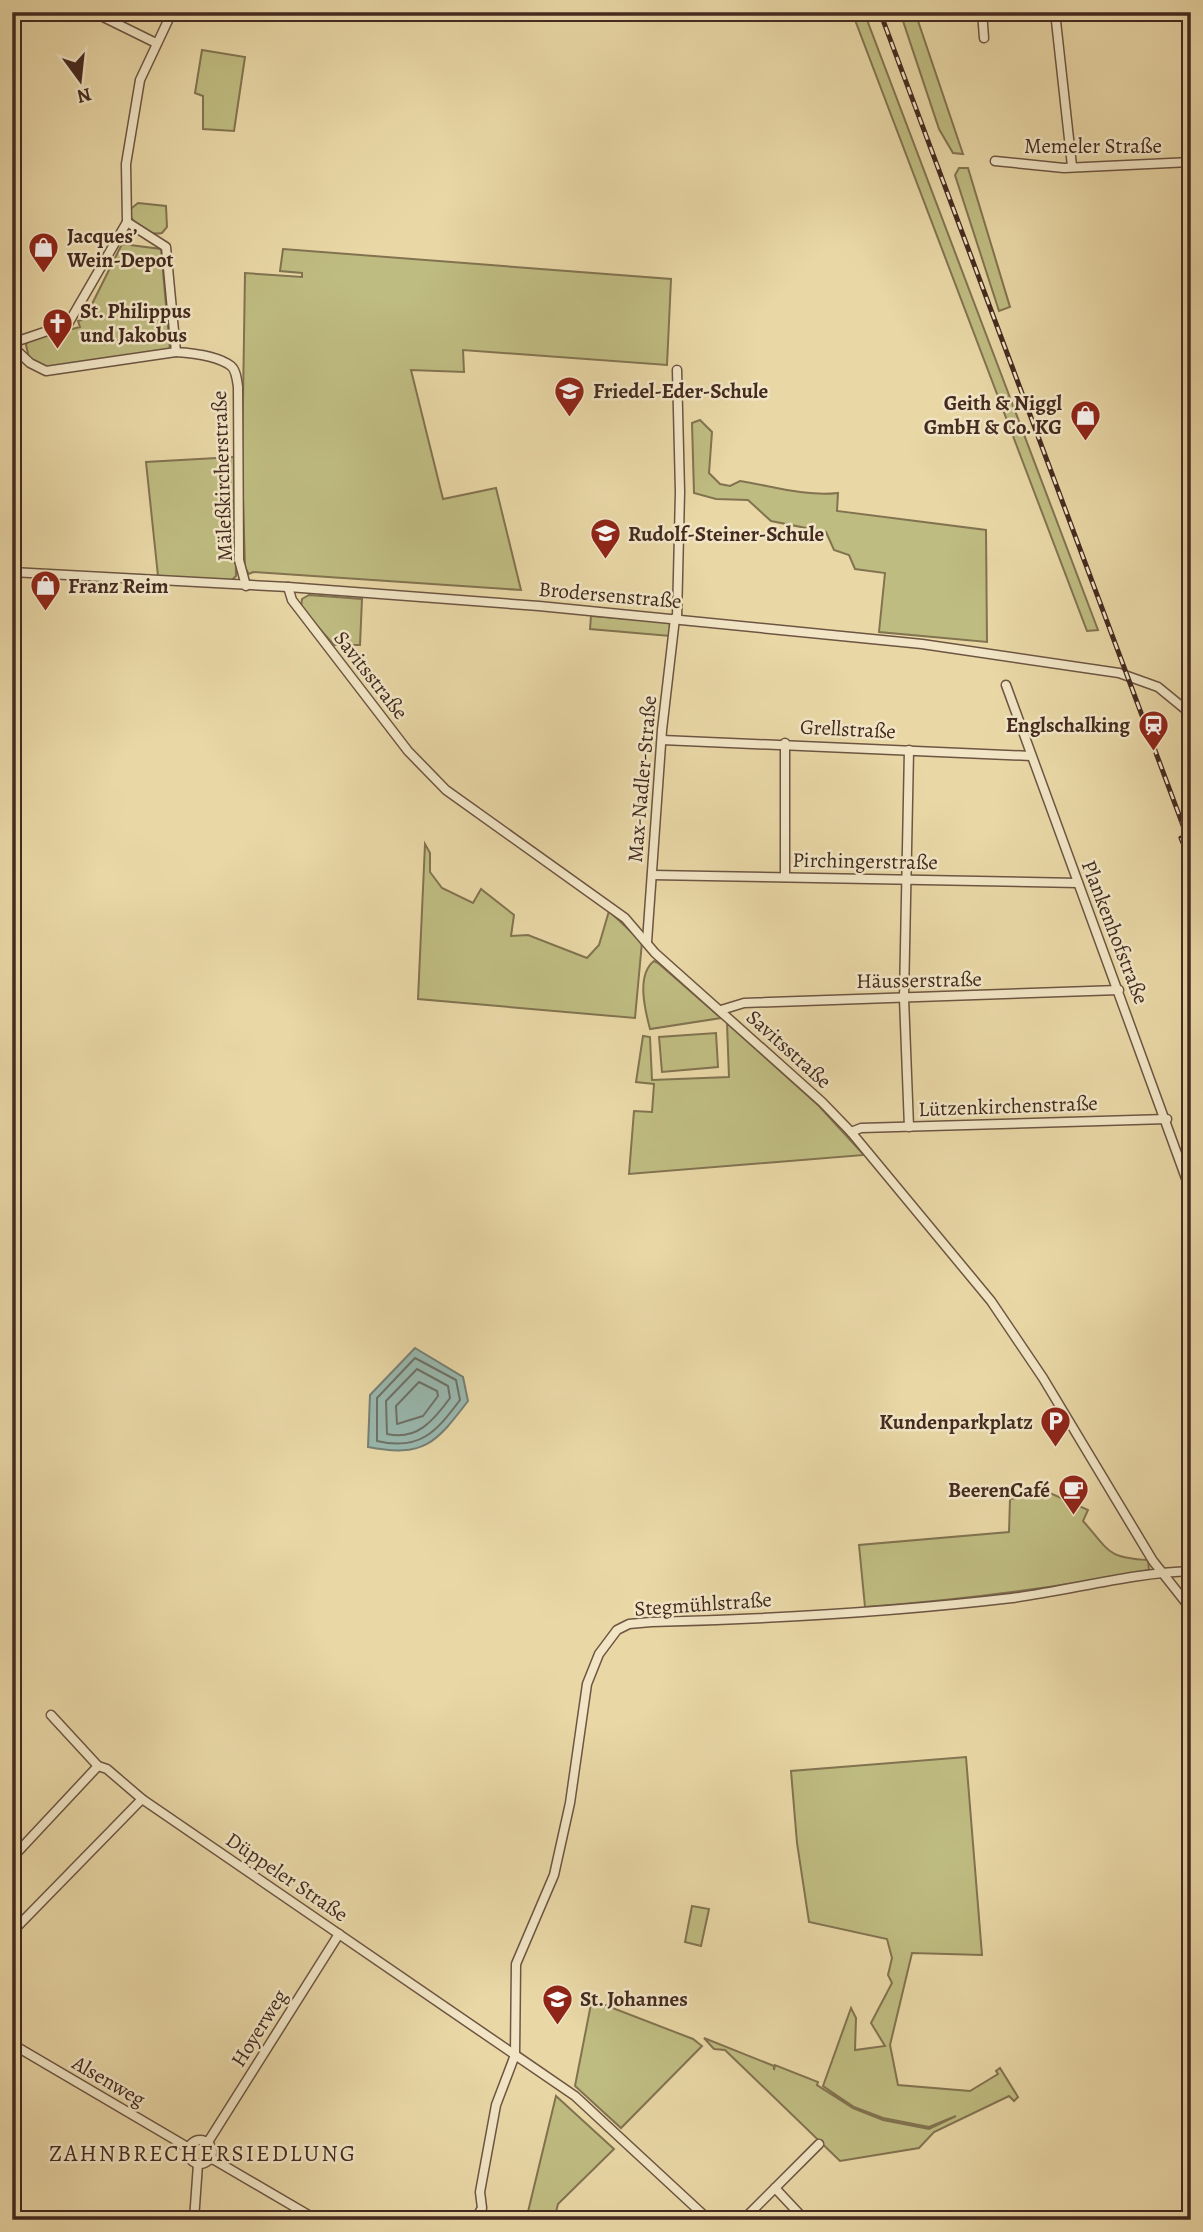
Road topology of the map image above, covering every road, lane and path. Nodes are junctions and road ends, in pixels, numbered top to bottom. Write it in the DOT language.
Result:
graph roads {
  1 [pos="93,12"];
  2 [pos="172,12"];
  3 [pos="982,12"];
  4 [pos="1055,12"];
  5 [pos="984,38"];
  6 [pos="156,43"];
  7 [pos="995,161"];
  8 [pos="1191,162"];
  9 [pos="1072,166"];
  10 [pos="127,222"];
  11 [pos="12,344"];
  12 [pos="176,352"];
  13 [pos="677,370"];
  14 [pos="12,572"];
  15 [pos="246,586"];
  16 [pos="288,587"];
  17 [pos="676,618"];
  18 [pos="1006,685"];
  19 [pos="1191,714"];
  20 [pos="662,740"];
  21 [pos="785,743"];
  22 [pos="909,750"];
  23 [pos="1031,757"];
  24 [pos="652,875"];
  25 [pos="785,877"];
  26 [pos="908,879"];
  27 [pos="1077,883"];
  28 [pos="647,942"];
  29 [pos="1119,990"];
  30 [pos="904,998"];
  31 [pos="721,1010"];
  32 [pos="1167,1119"];
  33 [pos="909,1127"];
  34 [pos="850,1132"];
  35 [pos="1191,1192"];
  36 [pos="1191,1571"];
  37 [pos="1163,1572"];
  38 [pos="1191,1609"];
  39 [pos="51,1715"];
  40 [pos="98,1766"];
  41 [pos="142,1799"];
  42 [pos="12,1858"];
  43 [pos="12,1932"];
  44 [pos="340,1934"];
  45 [pos="12,2044"];
  46 [pos="515,2054"];
  47 [pos="208,2142"];
  48 [pos="819,2144"];
  49 [pos="189,2148"];
  50 [pos="211,2158"];
  51 [pos="198,2164"];
  52 [pos="775,2188"];
  53 [pos="194,2220"];
  54 [pos="317,2220"];
  55 [pos="475,2220"];
  56 [pos="709,2220"];
  57 [pos="743,2220"];
  58 [pos="805,2220"];
  1 -- 6 [label="street"];
  2 -- 6 [label="street"];
  3 -- 5 [label="street"];
  4 -- 9 [label="street"];
  6 -- 10 [label="street"];
  7 -- 9 [label="street, Memeler Straße"];
  8 -- 9 [label="street, Memeler Straße"];
  10 -- 11 [label="street"];
  10 -- 12 [label="street"];
  11 -- 12 [label="street"];
  12 -- 15 [label="street, Mäleßkircherstraße"];
  13 -- 17 [label="street, Max-Nadler-Straße"];
  14 -- 15 [label="street, Brodersenstraße"];
  15 -- 16 [label="street, Brodersenstraße"];
  16 -- 17 [label="street, Brodersenstraße"];
  16 -- 28 [label="street, Savitsstraße"];
  17 -- 19 [label="street, Brodersenstraße"];
  17 -- 20 [label="street, Max-Nadler-Straße"];
  18 -- 23 [label="street, Plankenhofstraße"];
  20 -- 21 [label="street, Grellstraße"];
  20 -- 24 [label="street, Max-Nadler-Straße"];
  21 -- 22 [label="street, Grellstraße"];
  21 -- 25 [label="street"];
  22 -- 23 [label="street, Grellstraße"];
  22 -- 26 [label="street"];
  23 -- 27 [label="street, Plankenhofstraße"];
  24 -- 25 [label="street, Pirchingerstraße"];
  24 -- 28 [label="street, Max-Nadler-Straße"];
  25 -- 26 [label="street, Pirchingerstraße"];
  26 -- 27 [label="street, Pirchingerstraße"];
  26 -- 30 [label="street"];
  27 -- 29 [label="street, Plankenhofstraße"];
  28 -- 31 [label="street, Savitsstraße"];
  29 -- 30 [label="street, Häusserstraße"];
  29 -- 32 [label="street, Plankenhofstraße"];
  30 -- 31 [label="street, Häusserstraße"];
  30 -- 33 [label="street"];
  31 -- 34 [label="street, Savitsstraße"];
  32 -- 33 [label="street, Lützenkirchenstraße"];
  32 -- 35 [label="street, Plankenhofstraße"];
  33 -- 34 [label="street, Lützenkirchenstraße"];
  34 -- 37 [label="street, Savitsstraße"];
  36 -- 37 [label="street, Stegmühlstraße"];
  37 -- 38 [label="street, Savitsstraße"];
  37 -- 46 [label="street, Stegmühlstraße"];
  39 -- 40 [label="street, Düppeler Straße"];
  40 -- 41 [label="street, Düppeler Straße"];
  40 -- 42 [label="street"];
  41 -- 43 [label="street"];
  41 -- 44 [label="street, Düppeler Straße"];
  44 -- 46 [label="street, Düppeler Straße"];
  44 -- 47 [label="street, Hoyerweg"];
  45 -- 49 [label="street, Alsenweg"];
  46 -- 55 [label="street, Stegmühlstraße"];
  46 -- 56 [label="street, Düppeler Straße"];
  47 -- 49 [label="street"];
  47 -- 50 [label="street"];
  48 -- 52 [label="street"];
  49 -- 51 [label="street"];
  50 -- 51 [label="street"];
  50 -- 54 [label="street"];
  51 -- 53 [label="street"];
  52 -- 57 [label="street"];
  52 -- 58 [label="street"];
}
